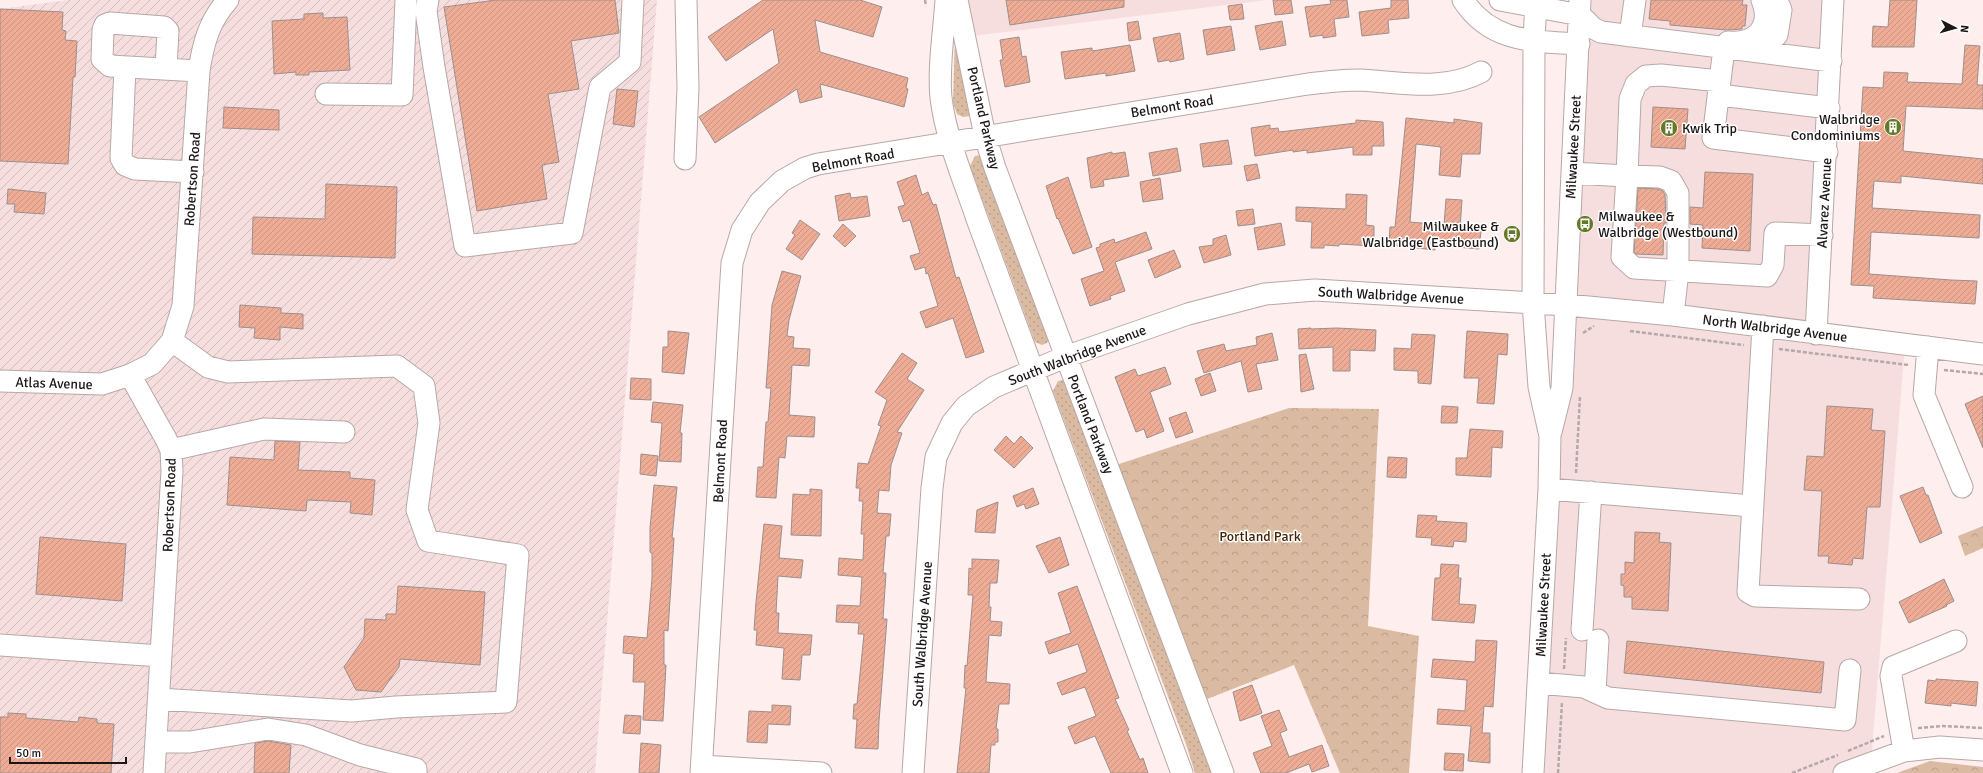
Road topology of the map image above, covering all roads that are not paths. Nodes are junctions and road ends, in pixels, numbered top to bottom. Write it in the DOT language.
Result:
graph roads {
  1 [pos="406,0"];
  2 [pos="428,0"];
  3 [pos="633,0"];
  4 [pos="686,0"];
  5 [pos="1462,0"];
  6 [pos="1500,0"];
  7 [pos="1635,0"];
  8 [pos="1762,0"];
  9 [pos="1777,0"];
  10 [pos="1789,0"];
  11 [pos="1833,0"];
  12 [pos="957,1"];
  13 [pos="1536,4"];
  14 [pos="223,5"];
  15 [pos="1580,7"];
  16 [pos="1639,37"];
  17 [pos="1534,41"];
  18 [pos="1578,44"];
  19 [pos="1731,45"];
  20 [pos="1763,52"];
  21 [pos="1831,61"];
  22 [pos="125,67"];
  23 [pos="166,69"];
  24 [pos="199,71"];
  25 [pos="1481,72"];
  26 [pos="1719,88"];
  27 [pos="326,94"];
  28 [pos="1829,108"];
  29 [pos="985,136"];
  30 [pos="951,143"];
  31 [pos="1827,152"];
  32 [pos="685,159"];
  33 [pos="193,172"];
  34 [pos="1572,173"];
  35 [pos="1627,176"];
  36 [pos="1822,236"];
  37 [pos="1678,270"];
  38 [pos="1533,303"];
  39 [pos="1567,305"];
  40 [pos="1673,315"];
  41 [pos="1763,326"];
  42 [pos="1816,334"];
  43 [pos="172,342"];
  44 [pos="1983,354"];
  45 [pos="1066,356"];
  46 [pos="1927,357"];
  47 [pos="1033,369"];
  48 [pos="130,375"];
  49 [pos="0,381"];
  50 [pos="344,432"];
  51 [pos="1550,436"];
  52 [pos="170,450"];
  53 [pos="1962,487"];
  54 [pos="1549,489"];
  55 [pos="1583,491"];
  56 [pos="1752,506"];
  57 [pos="1859,599"];
  58 [pos="1956,641"];
  59 [pos="0,645"];
  60 [pos="161,656"];
  61 [pos="1850,670"];
  62 [pos="1538,683"];
  63 [pos="1595,692"];
  64 [pos="159,699"];
  65 [pos="156,742"];
  66 [pos="1983,750"];
  67 [pos="1904,751"];
  68 [pos="701,769"];
  69 [pos="154,773"];
  70 [pos="416,773"];
  71 [pos="821,773"];
  72 [pos="913,773"];
  73 [pos="1182,773"];
  74 [pos="1223,773"];
  75 [pos="1533,773"];
  76 [pos="1844,773"];
  1 -- 27 [label="street"];
  2 -- 3 [label="street"];
  4 -- 32 [label="street"];
  5 -- 17 [label="street"];
  6 -- 13 [label="street"];
  7 -- 16 [label="street"];
  8 -- 19 [label="street"];
  9 -- 19 [label="street"];
  10 -- 20 [label="street"];
  11 -- 21 [label="street, Alvarez Avenue"];
  12 -- 29 [label="street, Portland Parkway"];
  12 -- 30 [label="street, Portland Parkway"];
  13 -- 15 [label="street"];
  13 -- 17 [label="street, Milwaukee Street"];
  14 -- 24 [label="street, Robertson Road"];
  15 -- 16 [label="street"];
  15 -- 18 [label="street, Milwaukee Street"];
  16 -- 19 [label="street"];
  17 -- 18 [label="street"];
  17 -- 38 [label="street, Milwaukee Street"];
  18 -- 34 [label="street, Milwaukee Street"];
  19 -- 20 [label="street"];
  19 -- 26 [label="street"];
  20 -- 21 [label="street"];
  21 -- 28 [label="street, Alvarez Avenue"];
  22 -- 23 [label="street"];
  22 -- 23 [label="street"];
  22 -- 33 [label="street"];
  23 -- 24 [label="street"];
  24 -- 33 [label="street, Robertson Road"];
  25 -- 29 [label="street, Belmont Road"];
  26 -- 28 [label="street"];
  26 -- 31 [label="street"];
  26 -- 35 [label="street"];
  28 -- 31 [label="street, Alvarez Avenue"];
  29 -- 30 [label="street, Belmont Road"];
  29 -- 45 [label="street, Portland Parkway"];
  30 -- 47 [label="street, Portland Parkway"];
  30 -- 68 [label="street, Belmont Road"];
  31 -- 36 [label="street, Alvarez Avenue"];
  33 -- 43 [label="street, Robertson Road"];
  34 -- 35 [label="street"];
  34 -- 39 [label="street, Milwaukee Street"];
  35 -- 37 [label="street"];
  35 -- 37 [label="street"];
  36 -- 37 [label="street"];
  36 -- 42 [label="street, Alvarez Avenue"];
  37 -- 40 [label="street"];
  38 -- 39 [label="street, South Walbridge Avenue"];
  38 -- 45 [label="street, South Walbridge Avenue"];
  38 -- 51 [label="street, Milwaukee Street"];
  39 -- 40 [label="street, North Walbridge Avenue"];
  39 -- 51 [label="street, Milwaukee Street"];
  40 -- 41 [label="street, North Walbridge Avenue"];
  41 -- 42 [label="street, North Walbridge Avenue"];
  41 -- 56 [label="street"];
  42 -- 46 [label="street, North Walbridge Avenue"];
  43 -- 48 [label="street, Robertson Road"];
  43 -- 64 [label="street"];
  44 -- 46 [label="street, North Walbridge Avenue"];
  45 -- 47 [label="street, South Walbridge Avenue"];
  45 -- 74 [label="street, Portland Parkway"];
  46 -- 53 [label="street"];
  47 -- 72 [label="street, South Walbridge Avenue"];
  47 -- 73 [label="street, Portland Parkway"];
  48 -- 49 [label="street, Atlas Avenue"];
  48 -- 52 [label="street, Robertson Road"];
  50 -- 52 [label="street"];
  51 -- 54 [label="street, Milwaukee Street"];
  52 -- 60 [label="street, Robertson Road"];
  54 -- 55 [label="street"];
  54 -- 62 [label="street, Milwaukee Street"];
  55 -- 56 [label="street"];
  55 -- 63 [label="street"];
  56 -- 57 [label="street"];
  58 -- 67 [label="street"];
  59 -- 60 [label="street"];
  60 -- 64 [label="street, Robertson Road"];
  61 -- 63 [label="street"];
  62 -- 63 [label="street"];
  62 -- 75 [label="street, Milwaukee Street"];
  64 -- 65 [label="street, Robertson Road"];
  65 -- 69 [label="street, Robertson Road"];
  65 -- 70 [label="street"];
  66 -- 67 [label="street"];
  67 -- 76 [label="street"];
  68 -- 71 [label="street"];
}
